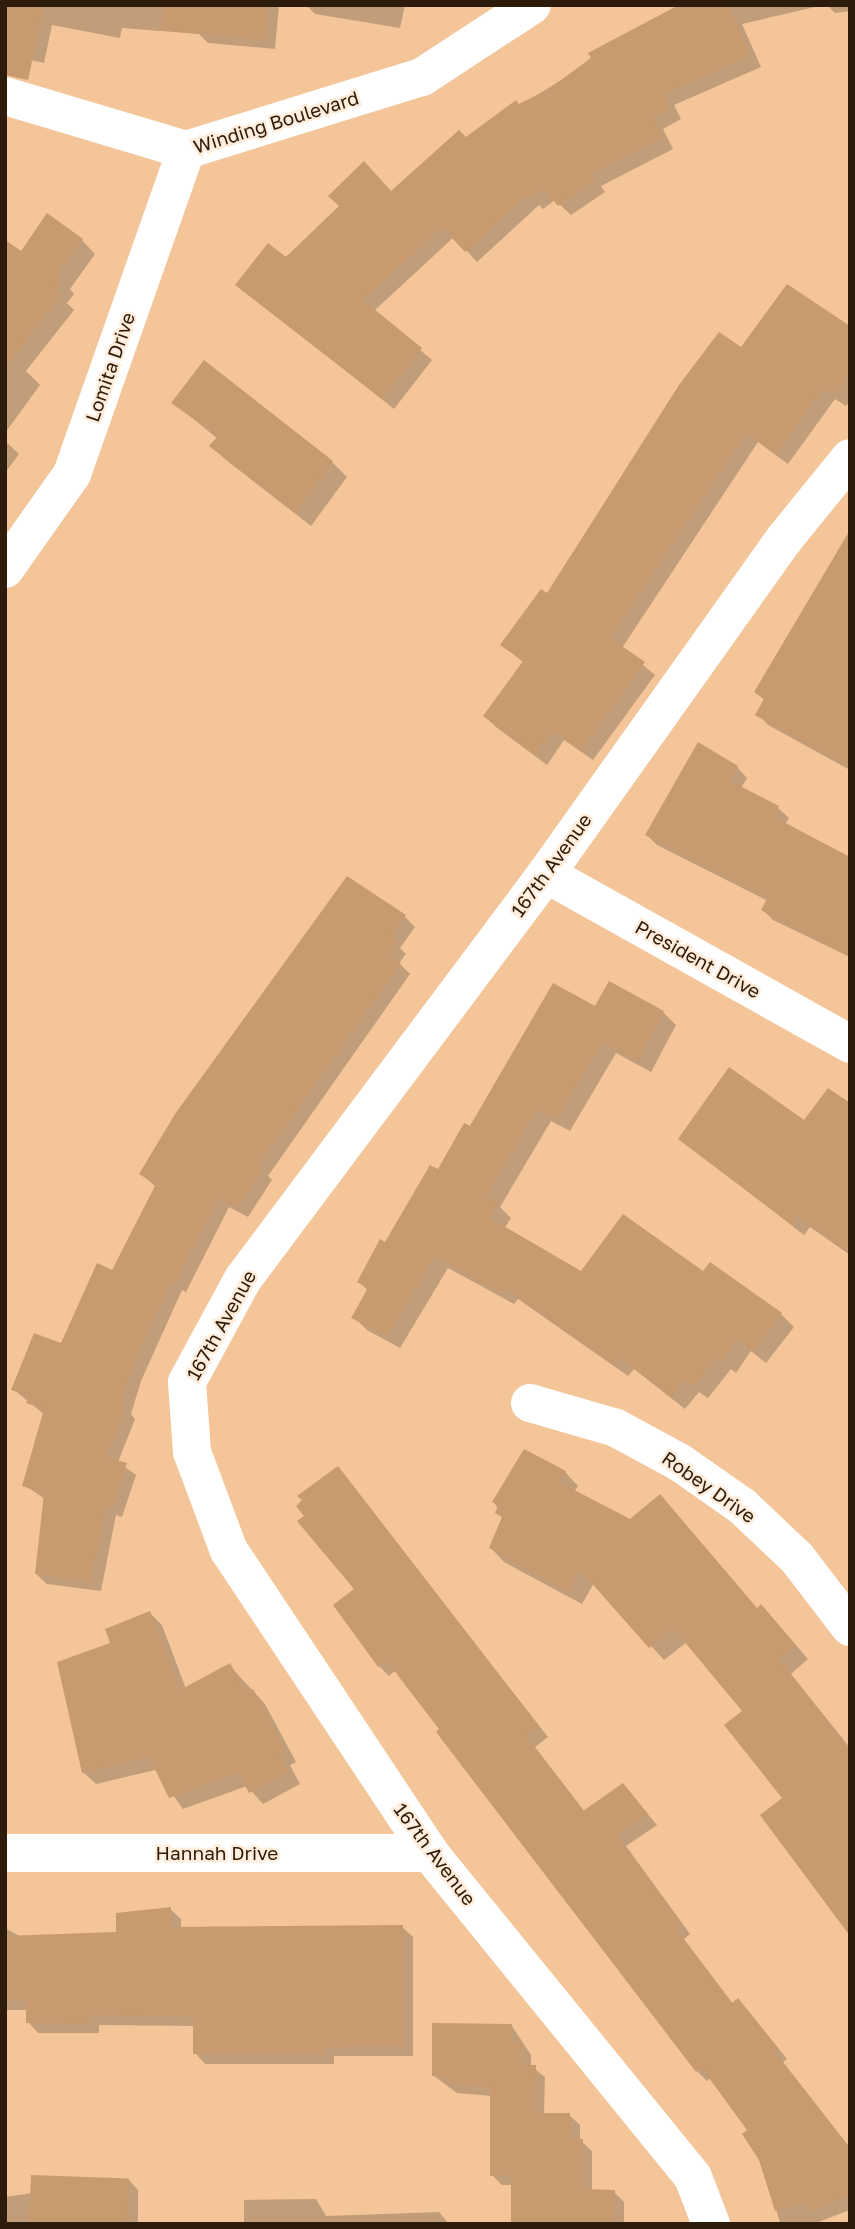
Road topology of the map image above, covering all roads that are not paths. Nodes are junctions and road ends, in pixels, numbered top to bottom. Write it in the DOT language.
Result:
graph roads {
  1 [pos="532,5"];
  2 [pos="5,96"];
  3 [pos="186,150"];
  4 [pos="850,458"];
  5 [pos="5,569"];
  6 [pos="546,874"];
  7 [pos="850,1044"];
  8 [pos="530,1403"];
  9 [pos="850,1627"];
  10 [pos="5,1853"];
  11 [pos="430,1853"];
  12 [pos="711,2224"];
  1 -- 3 [label="street, Winding Boulevard"];
  2 -- 3 [label="street, Winding Boulevard"];
  3 -- 5 [label="street, Lomita Drive"];
  4 -- 6 [label="street, 167th Avenue"];
  6 -- 7 [label="street, President Drive"];
  6 -- 11 [label="street, 167th Avenue"];
  8 -- 9 [label="street, Robey Drive"];
  10 -- 11 [label="street, Hannah Drive"];
  11 -- 12 [label="street, 167th Avenue"];
}
